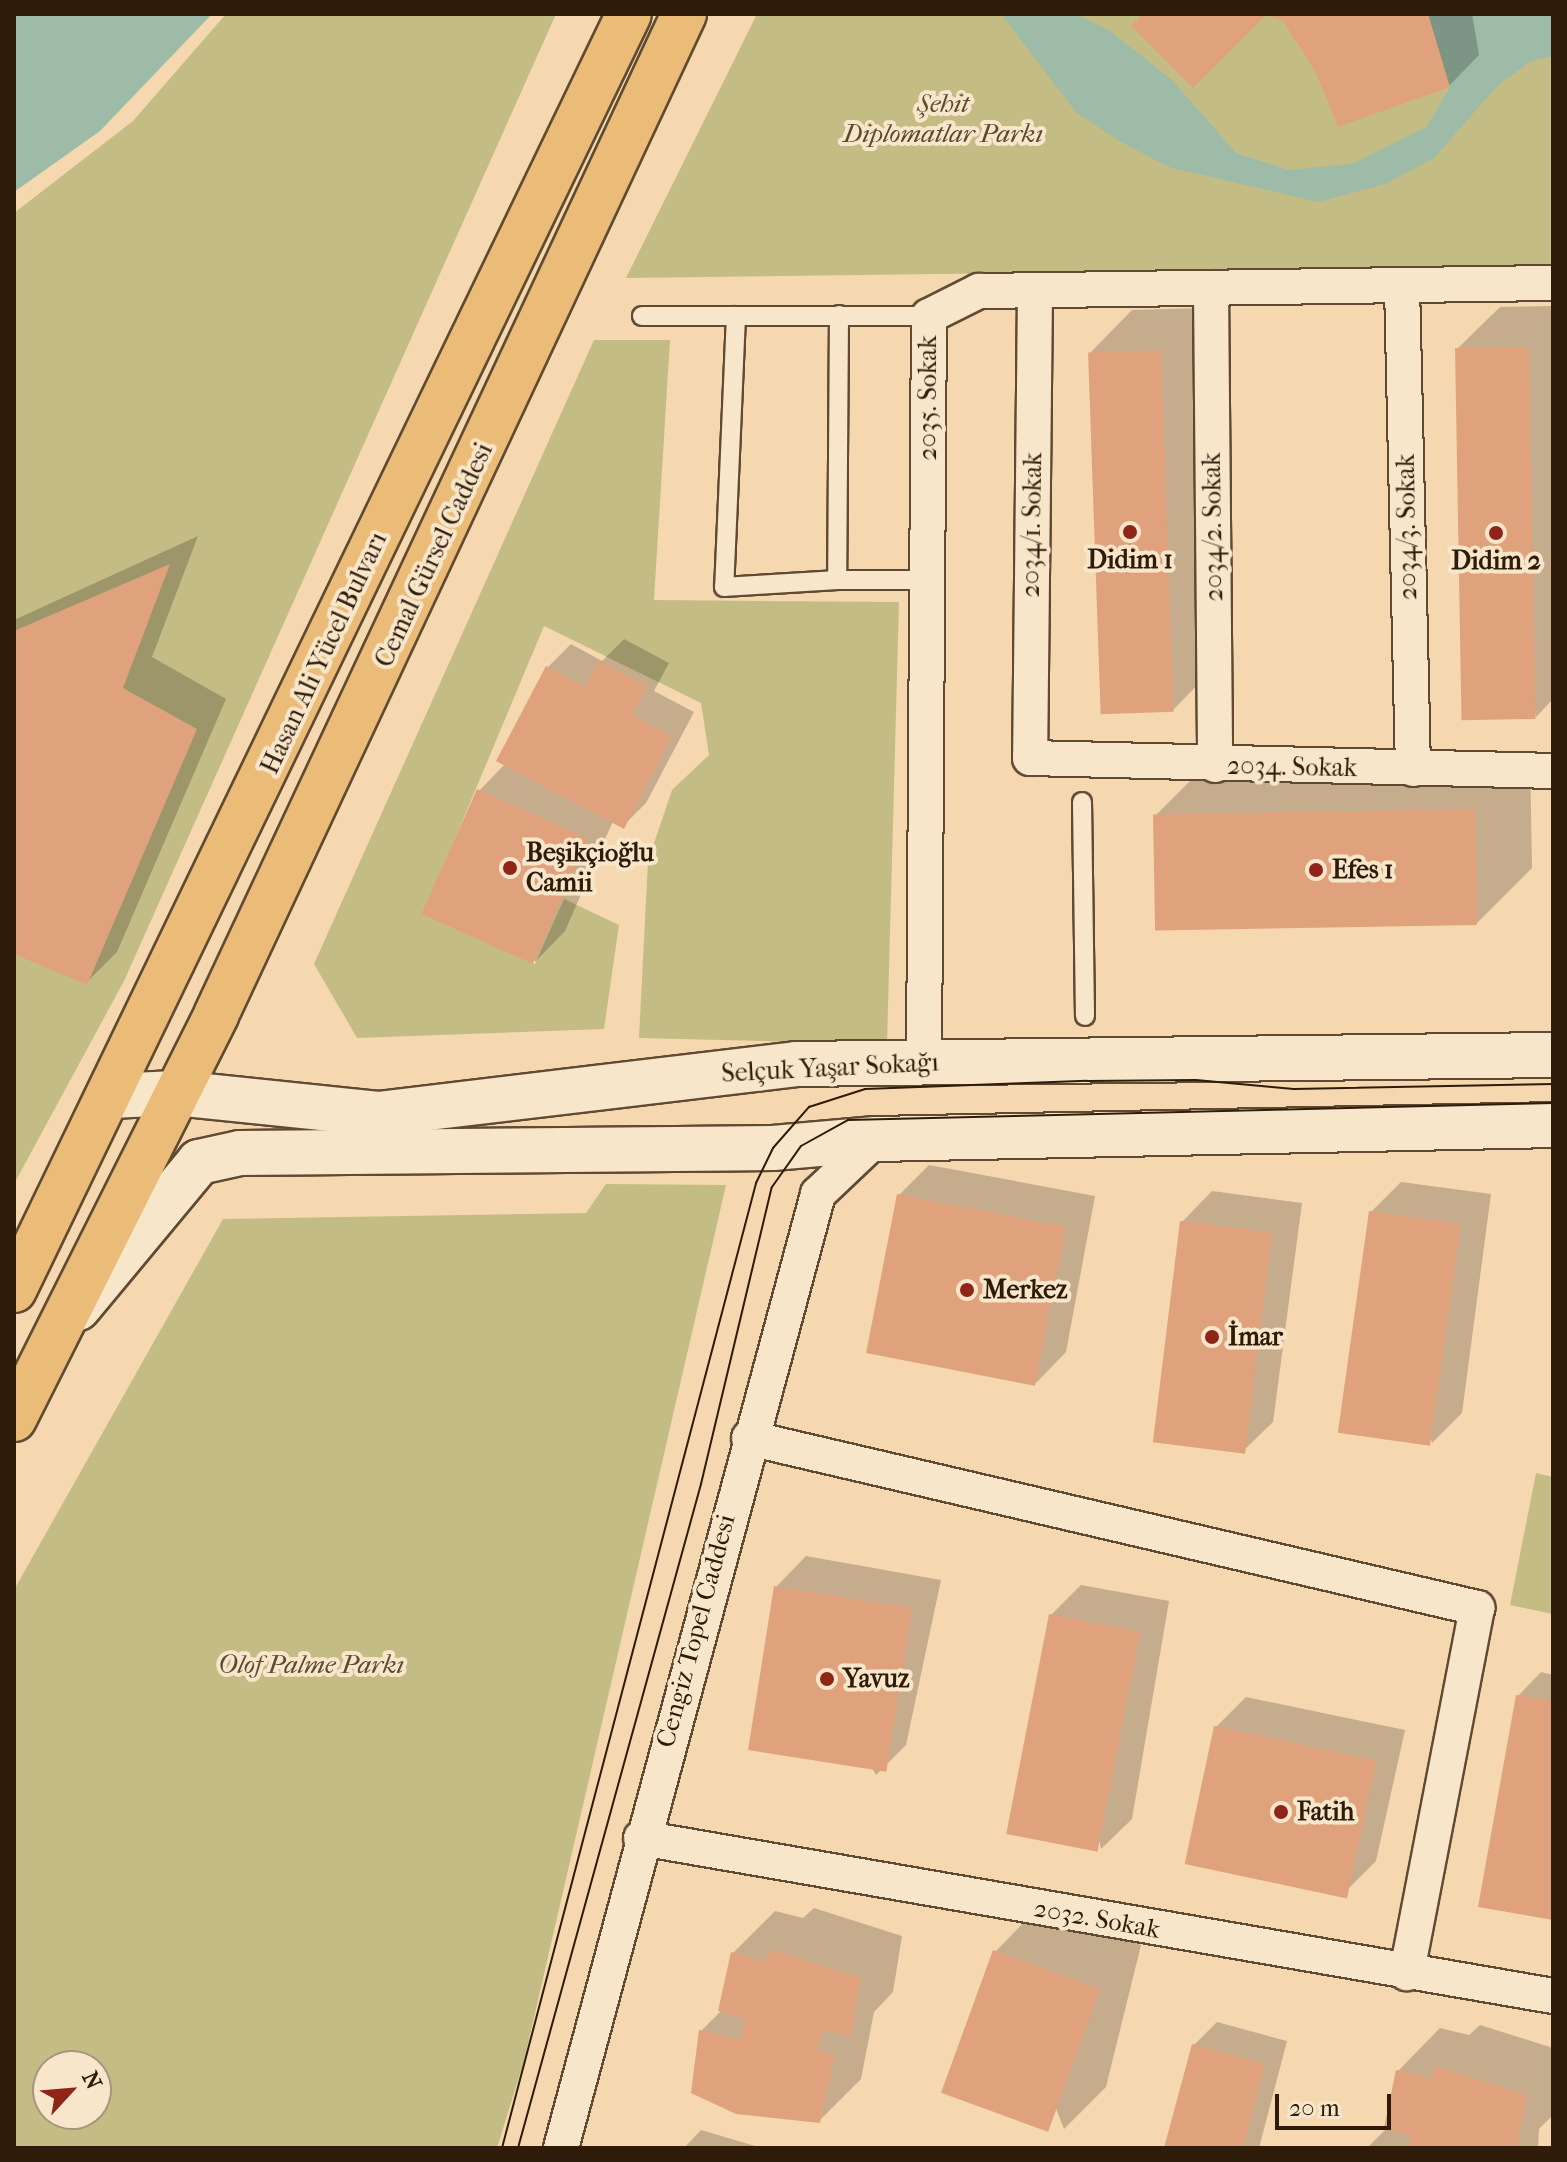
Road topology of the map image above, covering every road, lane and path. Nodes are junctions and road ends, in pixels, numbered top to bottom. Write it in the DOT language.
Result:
graph roads {
  1 [pos="629,14"];
  2 [pos="684,14"];
  3 [pos="1553,283"];
  4 [pos="1402,285"];
  5 [pos="1211,288"];
  6 [pos="1035,292"];
  7 [pos="839,315"];
  8 [pos="642,316"];
  9 [pos="736,316"];
  10 [pos="929,316"];
  11 [pos="837,580"];
  12 [pos="927,580"];
  13 [pos="1030,758"];
  14 [pos="1215,765"];
  15 [pos="1413,769"];
  16 [pos="1553,771"];
  17 [pos="1082,802"];
  18 [pos="1085,1016"];
  19 [pos="1553,1055"];
  20 [pos="924,1061"];
  21 [pos="176,1093"];
  22 [pos="111,1096"];
  23 [pos="1553,1125"];
  24 [pos="876,1139"];
  25 [pos="14,1290"];
  26 [pos="59,1327"];
  27 [pos="14,1419"];
  28 [pos="749,1438"];
  29 [pos="641,1838"];
  30 [pos="1407,1973"];
  31 [pos="1553,1996"];
  32 [pos="561,2148"];
  1 -- 22 [label="main road, Hasan Ali Yücel Bulvarı"];
  2 -- 21 [label="main road, Cemal Gürsel Caddesi"];
  3 -- 4 [label="street, 2035. Sokak"];
  4 -- 5 [label="street, 2035. Sokak"];
  4 -- 15 [label="street, 2034/3. Sokak"];
  5 -- 6 [label="street, 2035. Sokak"];
  5 -- 14 [label="street, 2034/2. Sokak"];
  6 -- 10 [label="street, 2035. Sokak"];
  6 -- 13 [label="street, 2034/1. Sokak"];
  7 -- 9 [label="lane"];
  7 -- 10 [label="lane"];
  7 -- 11 [label="lane"];
  8 -- 9 [label="lane"];
  9 -- 11 [label="lane"];
  10 -- 12 [label="street, 2035. Sokak"];
  11 -- 12 [label="lane"];
  12 -- 20 [label="street, 2035. Sokak"];
  13 -- 14 [label="street, 2034. Sokak"];
  14 -- 15 [label="street, 2034. Sokak"];
  15 -- 16 [label="street, 2034. Sokak"];
  17 -- 18 [label="lane"];
  19 -- 20 [label="main road, Selçuk Yaşar Sokağı"];
  20 -- 21 [label="main road, Selçuk Yaşar Sokağı"];
  21 -- 22 [label="main road, Selçuk Yaşar Sokağı"];
  21 -- 26 [label="main road"];
  22 -- 25 [label="main road, Hasan Ali Yücel Bulvarı"];
  23 -- 24 [label="main road"];
  24 -- 26 [label="main road"];
  24 -- 28 [label="street, Cengiz Topel Caddesi"];
  26 -- 27 [label="main road"];
  28 -- 29 [label="street, Cengiz Topel Caddesi"];
  28 -- 30 [label="street"];
  29 -- 30 [label="street, 2032. Sokak"];
  29 -- 32 [label="street, Cengiz Topel Caddesi"];
  30 -- 31 [label="street, 2032. Sokak"];
}
